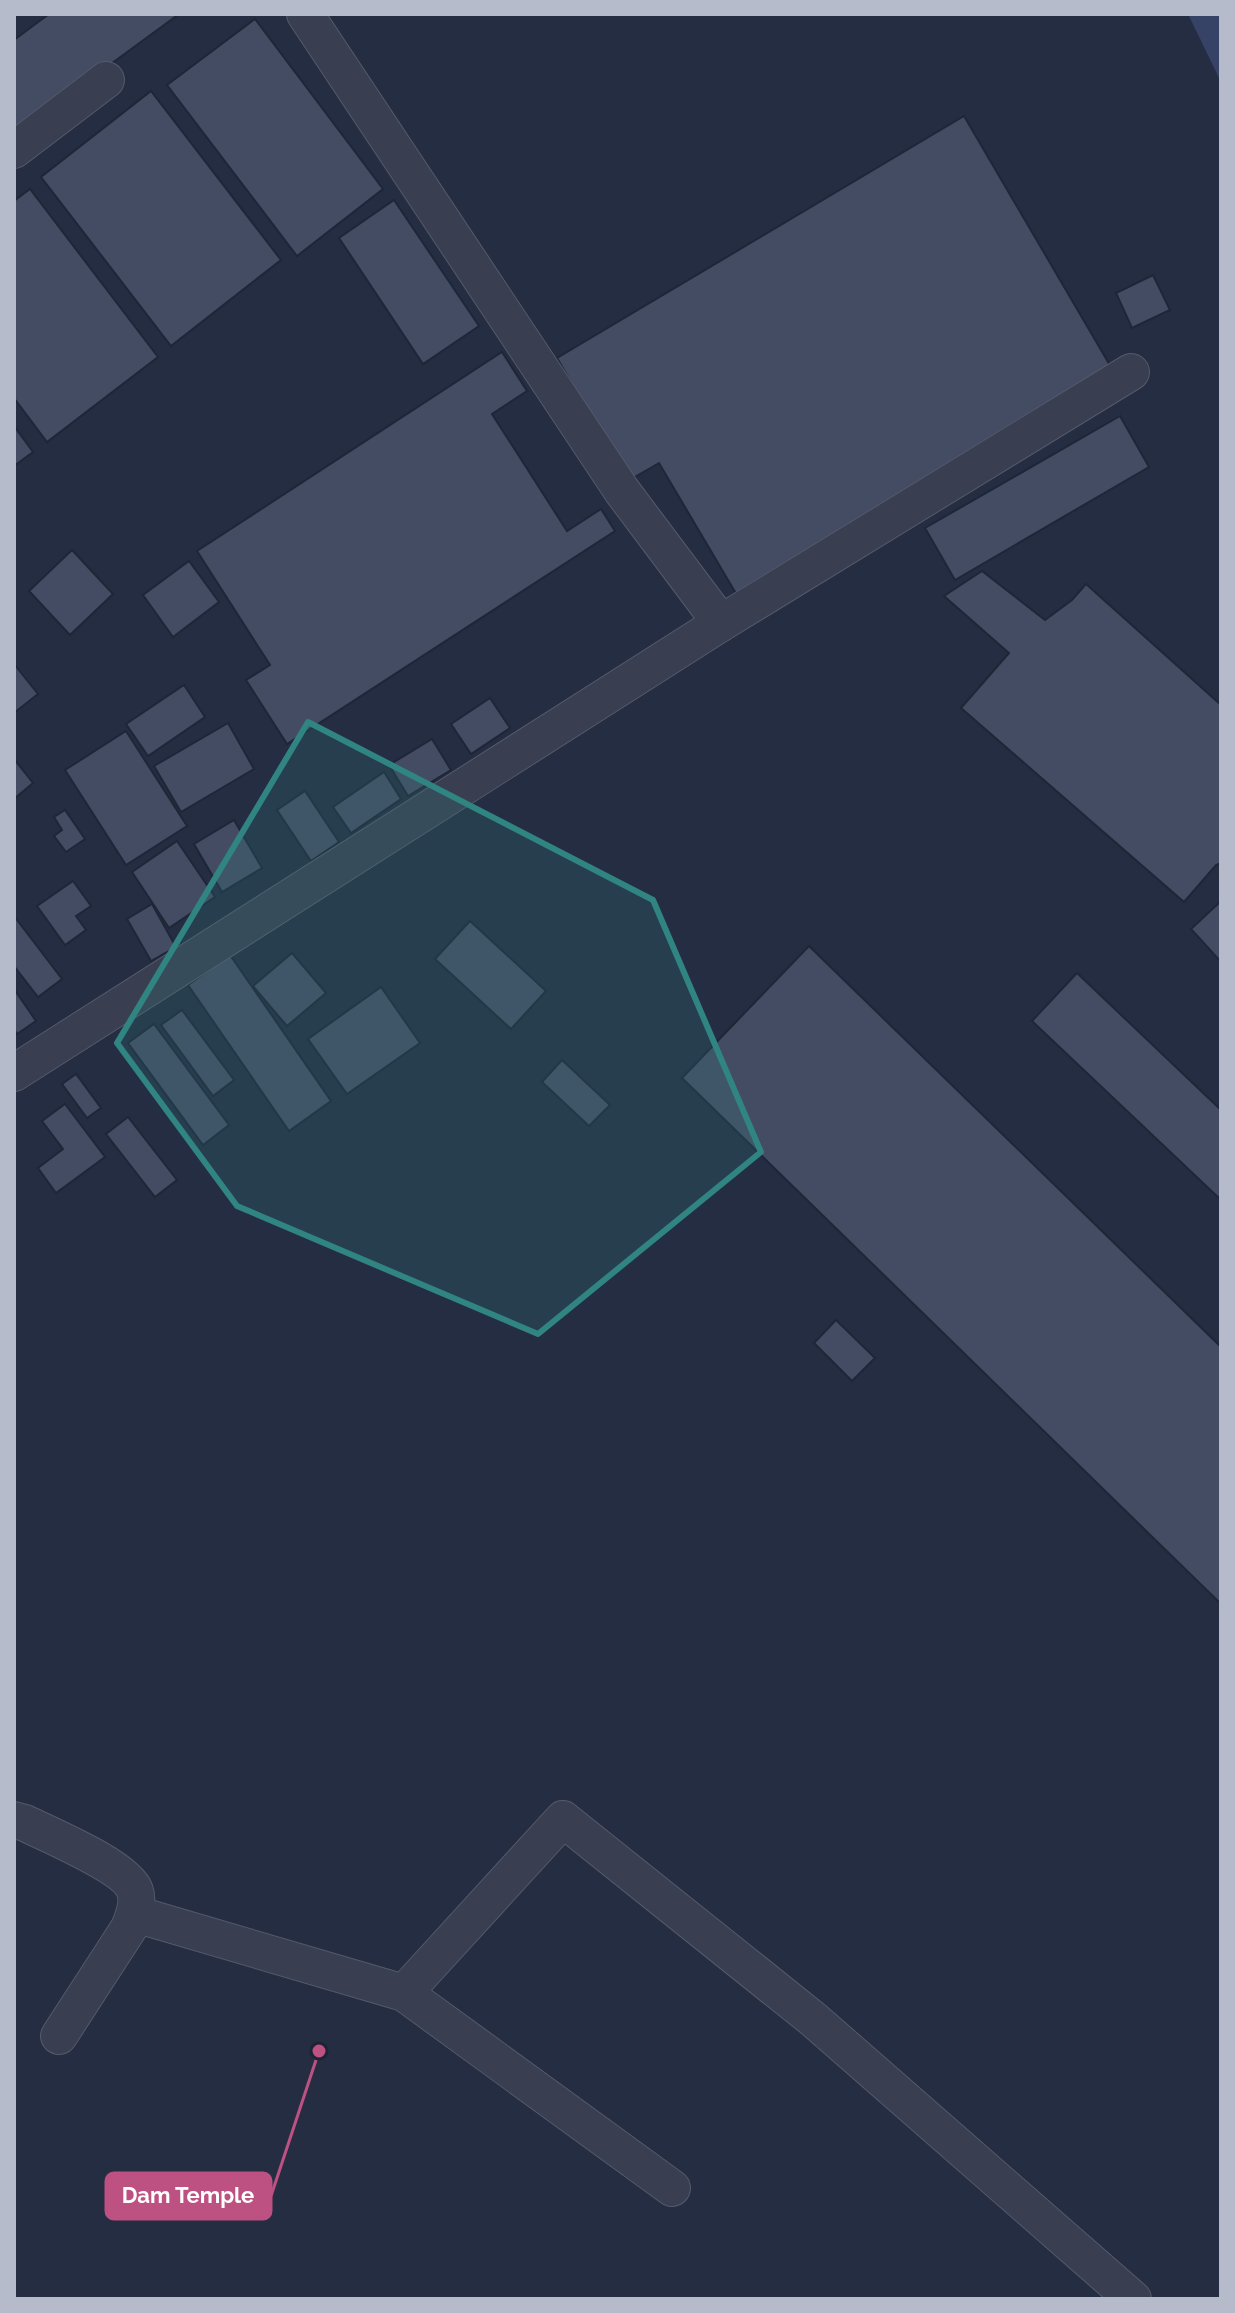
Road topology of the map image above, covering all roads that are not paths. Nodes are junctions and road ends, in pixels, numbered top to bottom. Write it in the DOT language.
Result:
graph roads {
  1 [pos="305,14"];
  2 [pos="106,80"];
  3 [pos="14,150"];
  4 [pos="1131,372"];
  5 [pos="721,623"];
  6 [pos="14,1073"];
  7 [pos="14,1820"];
  8 [pos="135,1914"];
  9 [pos="404,1993"];
  10 [pos="59,2036"];
  11 [pos="672,2188"];
  12 [pos="1125,2296"];
  1 -- 5 [label="street"];
  2 -- 3 [label="street"];
  4 -- 5 [label="street"];
  5 -- 6 [label="street"];
  7 -- 8 [label="street"];
  8 -- 9 [label="street"];
  8 -- 10 [label="street"];
  9 -- 11 [label="street"];
  9 -- 12 [label="street"];
}
